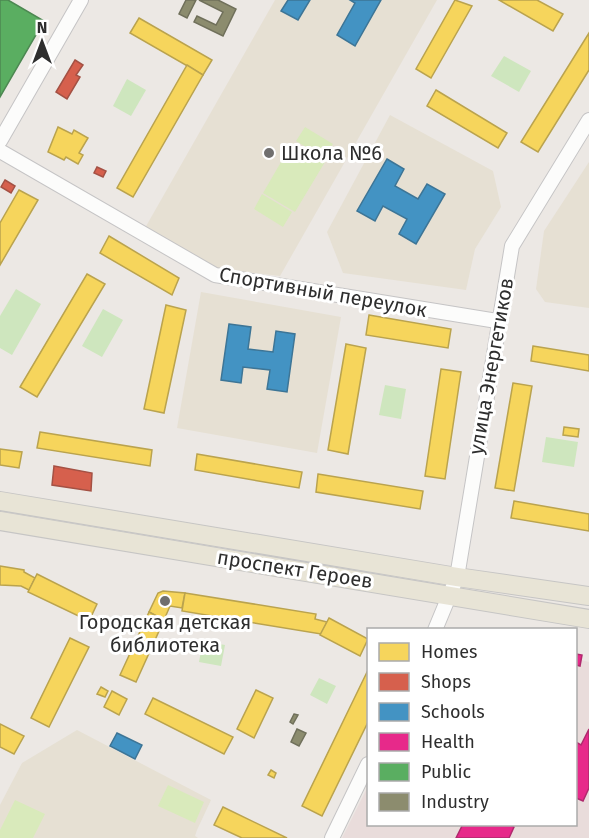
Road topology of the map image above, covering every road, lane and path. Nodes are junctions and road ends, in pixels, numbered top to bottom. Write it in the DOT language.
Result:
graph roads {
  1 [pos="81,0"];
  2 [pos="589,120"];
  3 [pos="0,141"];
  4 [pos="0,151"];
  5 [pos="497,321"];
  6 [pos="0,501"];
  7 [pos="0,520"];
  8 [pos="457,578"];
  9 [pos="449,596"];
  10 [pos="589,596"];
  11 [pos="589,619"];
  12 [pos="436,628"];
  13 [pos="367,768"];
  14 [pos="332,838"];
  1 -- 3 [label="street"];
  2 -- 5 [label="street, улица Энергетиков"];
  4 -- 5 [label="street, Спортивный переулок"];
  5 -- 8 [label="street, улица Энергетиков"];
  6 -- 8 [label="main road, проспект Героев"];
  7 -- 9 [label="main road, проспект Героев"];
  8 -- 9 [label="street, улица Энергетиков"];
  8 -- 10 [label="main road, проспект Героев"];
  9 -- 11 [label="main road, проспект Героев"];
  9 -- 12 [label="street, улица Энергетиков"];
  13 -- 14 [label="street"];
}
